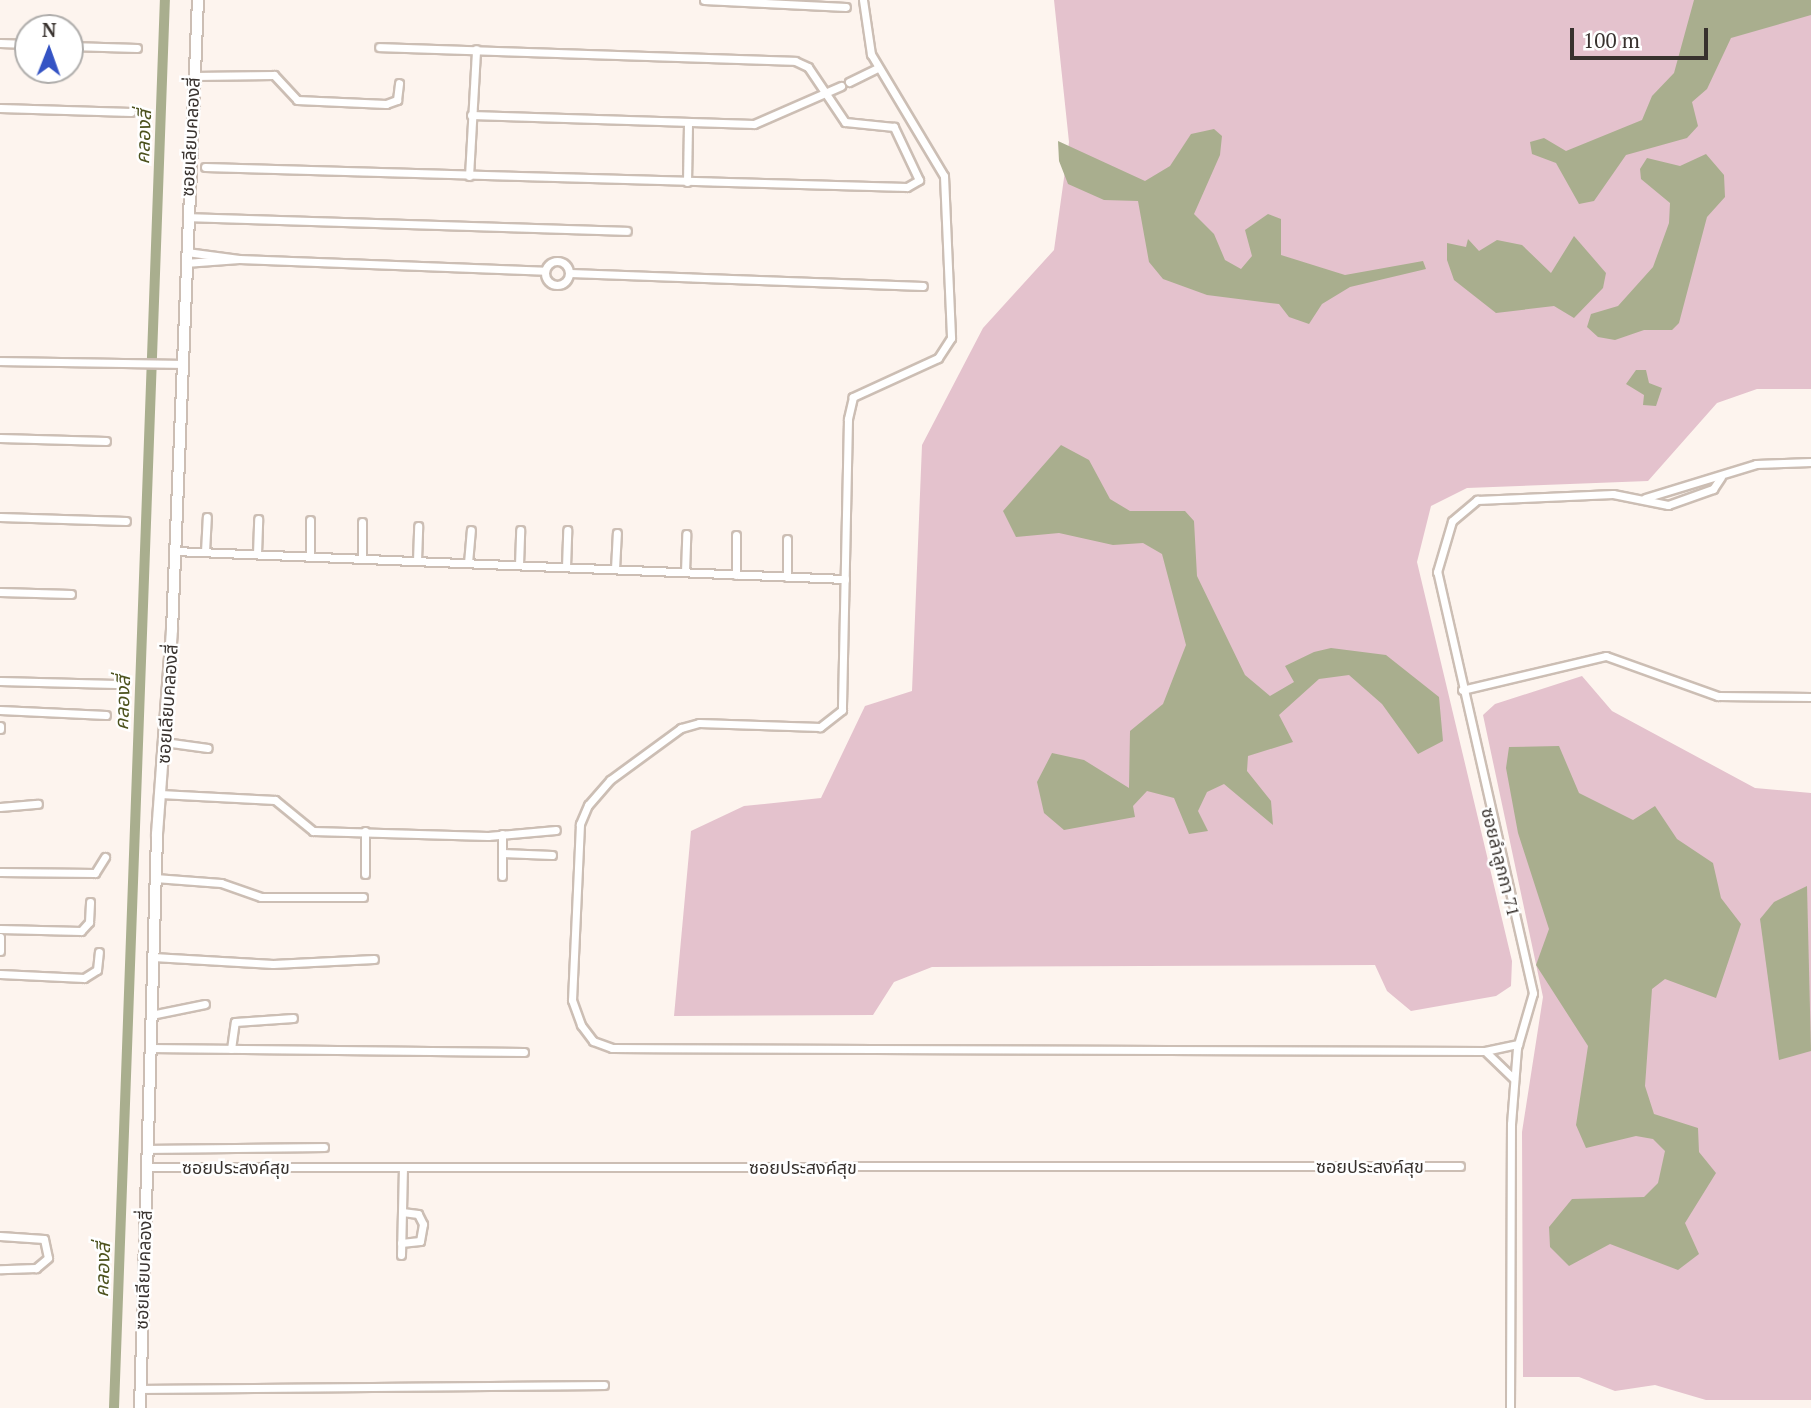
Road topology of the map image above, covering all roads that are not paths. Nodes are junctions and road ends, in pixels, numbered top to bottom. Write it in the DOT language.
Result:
graph roads {
  1 [pos="198,0"];
  2 [pos="704,0"];
  3 [pos="863,0"];
  4 [pos="814,3"];
  5 [pos="846,7"];
  6 [pos="84,46"];
  7 [pos="379,47"];
  8 [pos="137,48"];
  9 [pos="475,49"];
  10 [pos="878,68"];
  11 [pos="193,76"];
  12 [pos="849,82"];
  13 [pos="399,83"];
  14 [pos="841,86"];
  15 [pos="824,93"];
  16 [pos="0,108"];
  17 [pos="131,112"];
  18 [pos="471,115"];
  19 [pos="688,123"];
  20 [pos="205,167"];
  21 [pos="469,176"];
  22 [pos="687,182"];
  23 [pos="186,217"];
  24 [pos="627,231"];
  25 [pos="185,252"];
  26 [pos="239,259"];
  27 [pos="185,263"];
  28 [pos="545,271"];
  29 [pos="569,273"];
  30 [pos="923,286"];
  31 [pos="0,361"];
  32 [pos="176,364"];
  33 [pos="0,438"];
  34 [pos="106,441"];
  35 [pos="1811,462"];
  36 [pos="1721,477"];
  37 [pos="1689,484"];
  38 [pos="1693,497"];
  39 [pos="1645,498"];
  40 [pos="0,517"];
  41 [pos="207,517"];
  42 [pos="258,519"];
  43 [pos="310,520"];
  44 [pos="126,521"];
  45 [pos="362,522"];
  46 [pos="418,526"];
  47 [pos="471,530"];
  48 [pos="520,530"];
  49 [pos="567,530"];
  50 [pos="617,533"];
  51 [pos="686,534"];
  52 [pos="736,535"];
  53 [pos="788,539"];
  54 [pos="174,551"];
  55 [pos="205,552"];
  56 [pos="257,554"];
  57 [pos="310,557"];
  58 [pos="362,559"];
  59 [pos="416,561"];
  60 [pos="468,563"];
  61 [pos="519,565"];
  62 [pos="566,567"];
  63 [pos="615,569"];
  64 [pos="685,572"];
  65 [pos="736,575"];
  66 [pos="788,577"];
  67 [pos="845,579"];
  68 [pos="0,592"];
  69 [pos="71,594"];
  70 [pos="0,681"];
  71 [pos="116,684"];
  72 [pos="1462,691"];
  73 [pos="1811,697"];
  74 [pos="0,710"];
  75 [pos="106,715"];
  76 [pos="164,742"];
  77 [pos="208,748"];
  78 [pos="160,794"];
  79 [pos="38,804"];
  80 [pos="0,807"];
  81 [pos="556,830"];
  82 [pos="365,831"];
  83 [pos="502,834"];
  84 [pos="502,853"];
  85 [pos="552,855"];
  86 [pos="104,857"];
  87 [pos="0,872"];
  88 [pos="365,874"];
  89 [pos="502,876"];
  90 [pos="155,878"];
  91 [pos="363,897"];
  92 [pos="90,902"];
  93 [pos="0,929"];
  94 [pos="0,937"];
  95 [pos="0,951"];
  96 [pos="99,952"];
  97 [pos="153,957"];
  98 [pos="374,959"];
  99 [pos="0,974"];
  100 [pos="205,1004"];
  101 [pos="151,1015"];
  102 [pos="293,1018"];
  103 [pos="1518,1044"];
  104 [pos="150,1048"];
  105 [pos="231,1049"];
  106 [pos="1485,1051"];
  107 [pos="524,1052"];
  108 [pos="1514,1079"];
  109 [pos="324,1147"];
  110 [pos="147,1149"];
  111 [pos="1460,1166"];
  112 [pos="147,1167"];
  113 [pos="403,1167"];
  114 [pos="402,1212"];
  115 [pos="0,1237"];
  116 [pos="401,1243"];
  117 [pos="401,1255"];
  118 [pos="0,1269"];
  119 [pos="604,1385"];
  120 [pos="140,1389"];
  121 [pos="140,1408"];
  122 [pos="1510,1408"];
  1 -- 11 [label="street, ซอยเลียบคลองสี่"];
  2 -- 4 [label="street"];
  3 -- 10 [label="street"];
  4 -- 5 [label="street"];
  6 -- 8 [label="street"];
  7 -- 9 [label="street"];
  9 -- 15 [label="street"];
  9 -- 18 [label="street"];
  10 -- 12 [label="street"];
  10 -- 67 [label="street"];
  11 -- 13 [label="street"];
  11 -- 23 [label="street, ซอยเลียบคลองสี่"];
  14 -- 15 [label="street"];
  15 -- 19 [label="street"];
  15 -- 22 [label="street"];
  16 -- 17 [label="street"];
  18 -- 19 [label="street"];
  18 -- 21 [label="street"];
  19 -- 22 [label="street"];
  20 -- 21 [label="street"];
  21 -- 22 [label="street"];
  23 -- 24 [label="street"];
  23 -- 25 [label="street, ซอยเลียบคลองสี่"];
  25 -- 26 [label="street"];
  25 -- 27 [label="street, ซอยเลียบคลองสี่"];
  26 -- 27 [label="street"];
  26 -- 28 [label="street"];
  27 -- 32 [label="street, ซอยเลียบคลองสี่"];
  28 -- 29 [label="street"];
  28 -- 29 [label="street"];
  29 -- 30 [label="street"];
  31 -- 32 [label="street"];
  32 -- 54 [label="street, ซอยเลียบคลองสี่"];
  33 -- 34 [label="street"];
  35 -- 36 [label="street"];
  36 -- 37 [label="street"];
  36 -- 38 [label="street"];
  37 -- 38 [label="street"];
  37 -- 39 [label="street"];
  38 -- 39 [label="street"];
  39 -- 72 [label="street, ซอยลำลูกกา 71"];
  40 -- 44 [label="street"];
  41 -- 55 [label="street"];
  42 -- 56 [label="street"];
  43 -- 57 [label="street"];
  45 -- 58 [label="street"];
  46 -- 59 [label="street"];
  47 -- 60 [label="street"];
  48 -- 61 [label="street"];
  49 -- 62 [label="street"];
  50 -- 63 [label="street"];
  51 -- 64 [label="street"];
  52 -- 65 [label="street"];
  53 -- 66 [label="street"];
  54 -- 55 [label="street"];
  54 -- 76 [label="street, ซอยเลียบคลองสี่"];
  55 -- 56 [label="street"];
  56 -- 57 [label="street"];
  57 -- 58 [label="street"];
  58 -- 59 [label="street"];
  59 -- 60 [label="street"];
  60 -- 61 [label="street"];
  61 -- 62 [label="street"];
  62 -- 63 [label="street"];
  63 -- 64 [label="street"];
  64 -- 65 [label="street"];
  65 -- 66 [label="street"];
  66 -- 67 [label="street"];
  67 -- 106 [label="street"];
  68 -- 69 [label="street"];
  70 -- 71 [label="street"];
  72 -- 73 [label="street"];
  72 -- 103 [label="street, ซอยลำลูกกา 71"];
  74 -- 75 [label="street"];
  76 -- 77 [label="street"];
  76 -- 78 [label="street, ซอยเลียบคลองสี่"];
  78 -- 82 [label="street"];
  78 -- 90 [label="street, ซอยเลียบคลองสี่"];
  79 -- 80 [label="street"];
  81 -- 83 [label="street"];
  82 -- 83 [label="street"];
  82 -- 88 [label="street"];
  83 -- 84 [label="street"];
  84 -- 85 [label="street"];
  84 -- 89 [label="street"];
  86 -- 87 [label="street"];
  90 -- 91 [label="street"];
  90 -- 97 [label="street, ซอยเลียบคลองสี่"];
  92 -- 93 [label="street"];
  94 -- 95 [label="street"];
  96 -- 99 [label="street"];
  97 -- 98 [label="street"];
  97 -- 101 [label="street, ซอยเลียบคลองสี่"];
  100 -- 101 [label="street"];
  101 -- 104 [label="street, ซอยเลียบคลองสี่"];
  102 -- 105 [label="street"];
  103 -- 106 [label="street"];
  103 -- 108 [label="street, ซอยลำลูกกา 71"];
  104 -- 105 [label="street"];
  104 -- 110 [label="street, ซอยเลียบคลองสี่"];
  105 -- 107 [label="street"];
  106 -- 108 [label="street"];
  108 -- 122 [label="street, ซอยลำลูกกา 71"];
  109 -- 110 [label="street"];
  110 -- 112 [label="street, ซอยเลียบคลองสี่"];
  111 -- 113 [label="street, ซอยประสงค์สุข"];
  112 -- 113 [label="street, ซอยประสงค์สุข"];
  112 -- 120 [label="street, ซอยเลียบคลองสี่"];
  113 -- 114 [label="street"];
  114 -- 116 [label="street"];
  114 -- 116 [label="street"];
  115 -- 118 [label="street"];
  116 -- 117 [label="street"];
  119 -- 120 [label="street"];
  120 -- 121 [label="street, ซอยเลียบคลองสี่"];
}
